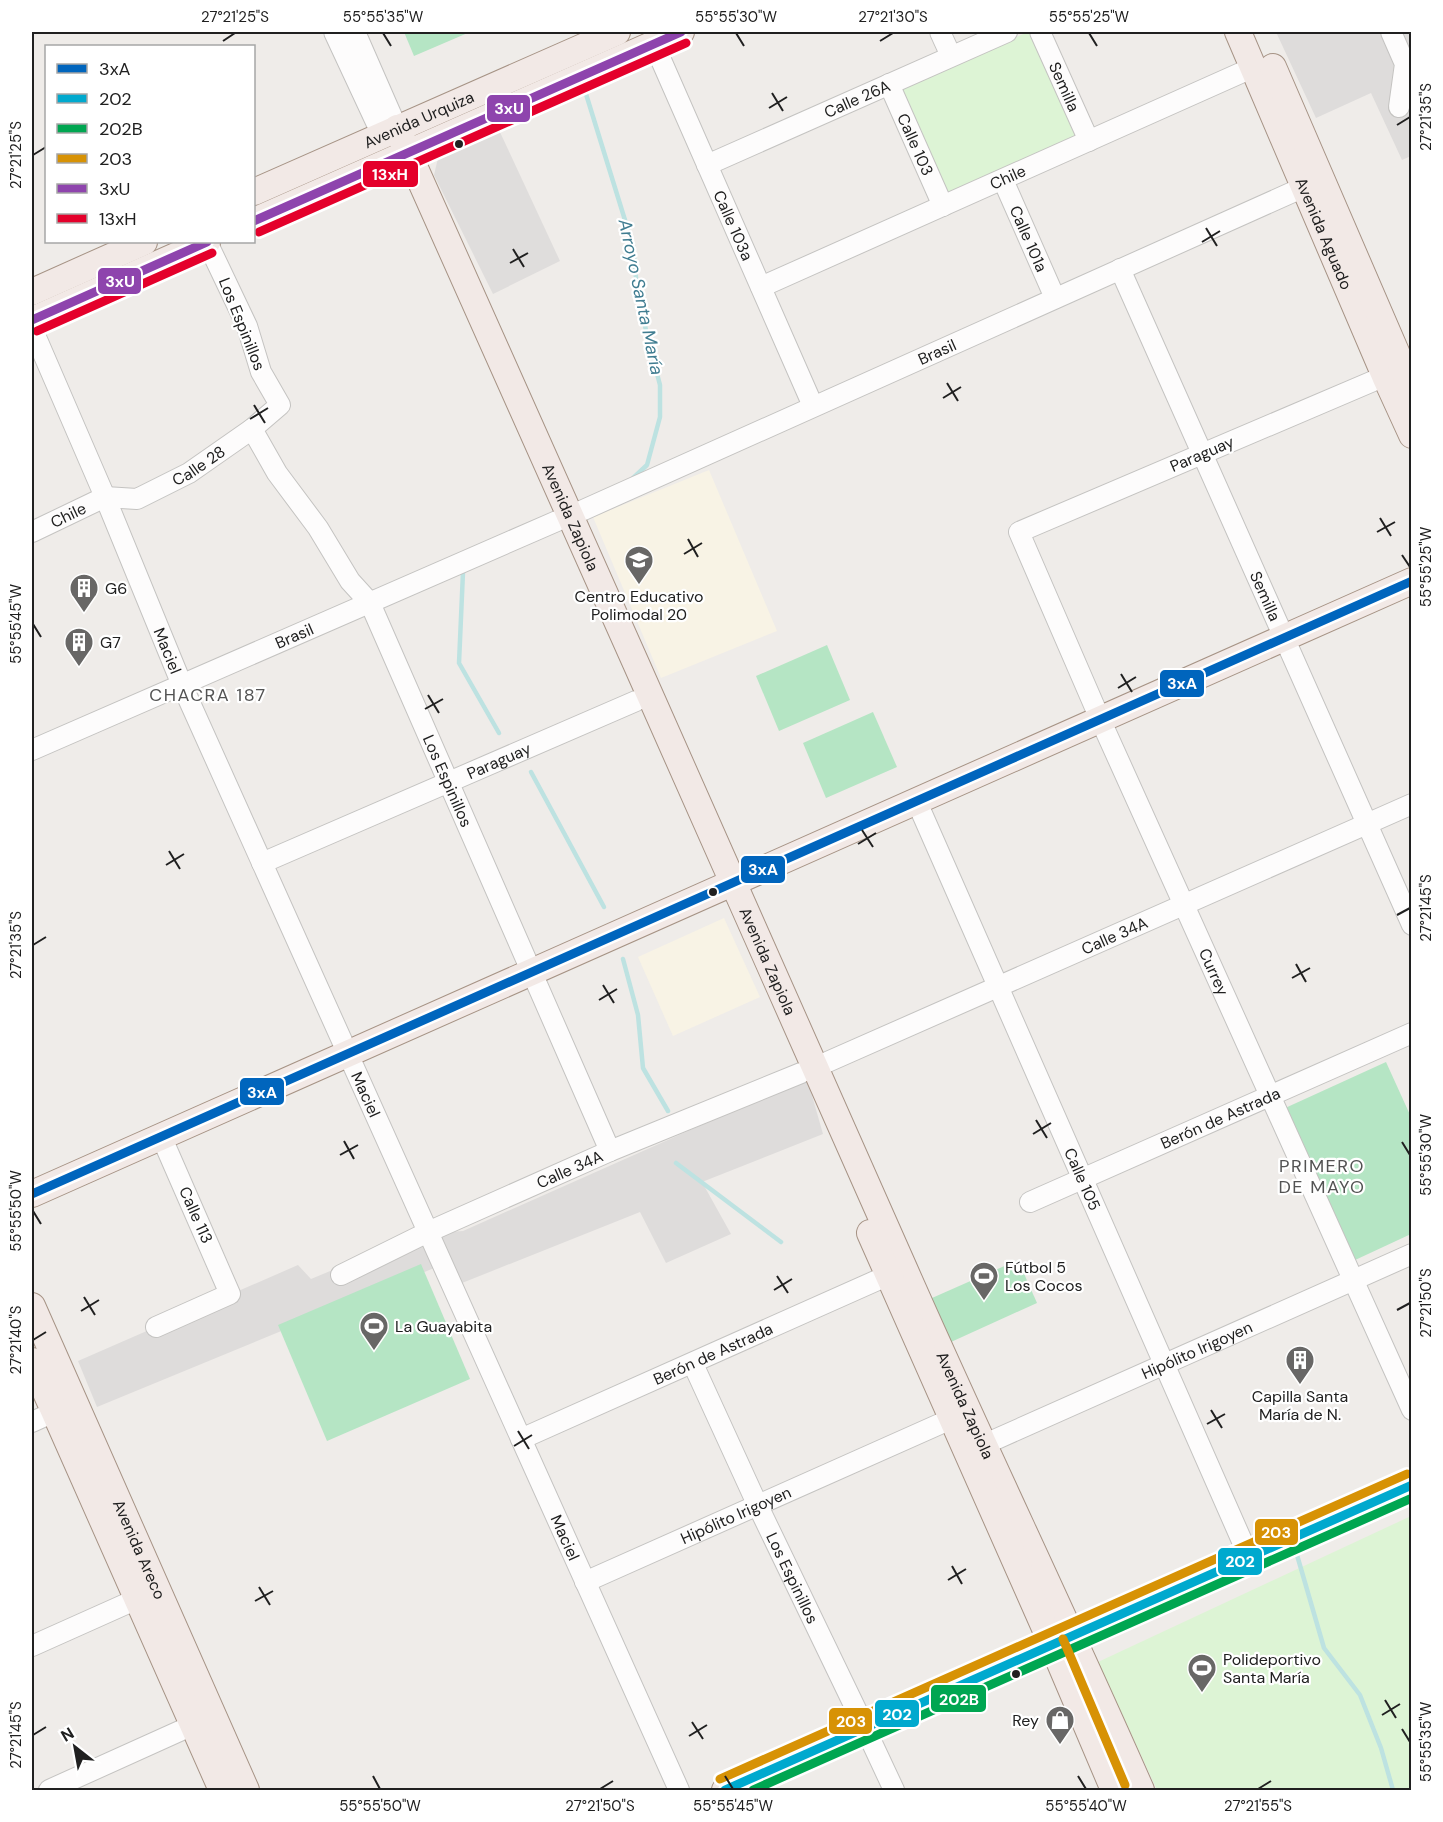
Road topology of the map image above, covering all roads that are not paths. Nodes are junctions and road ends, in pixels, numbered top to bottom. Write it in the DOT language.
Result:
graph roads {
  1 [pos="334,32"];
  2 [pos="355,32"];
  3 [pos="617,32"];
  4 [pos="681,32"];
  5 [pos="940,32"];
  6 [pos="1007,32"];
  7 [pos="1040,32"];
  8 [pos="1238,32"];
  9 [pos="1257,32"];
  10 [pos="1377,32"];
  11 [pos="1391,32"];
  12 [pos="654,44"];
  13 [pos="951,56"];
  14 [pos="1254,67"];
  15 [pos="889,84"];
  16 [pos="1403,85"];
  17 [pos="1399,107"];
  18 [pos="1089,141"];
  19 [pos="395,143"];
  20 [pos="707,165"];
  21 [pos="1003,180"];
  22 [pos="1304,187"];
  23 [pos="255,192"];
  24 [pos="943,206"];
  25 [pos="255,220"];
  26 [pos="142,243"];
  27 [pos="205,243"];
  28 [pos="207,243"];
  29 [pos="1120,269"];
  30 [pos="761,287"];
  31 [pos="32,292"];
  32 [pos="1055,298"];
  33 [pos="32,320"];
  34 [pos="32,328"];
  35 [pos="1384,376"];
  36 [pos="1412,389"];
  37 [pos="280,405"];
  38 [pos="813,406"];
  39 [pos="252,429"];
  40 [pos="1412,435"];
  41 [pos="1203,454"];
  42 [pos="105,497"];
  43 [pos="563,518"];
  44 [pos="32,532"];
  45 [pos="1019,532"];
  46 [pos="1412,581"];
  47 [pos="370,603"];
  48 [pos="1284,638"];
  49 [pos="182,685"];
  50 [pos="636,701"];
  51 [pos="1101,719"];
  52 [pos="32,750"];
  53 [pos="449,783"];
  54 [pos="916,800"];
  55 [pos="1412,804"];
  56 [pos="1366,824"];
  57 [pos="262,862"];
  58 [pos="726,884"];
  59 [pos="1184,904"];
  60 [pos="1412,925"];
  61 [pos="532,973"];
  62 [pos="998,986"];
  63 [pos="1412,1033"];
  64 [pos="348,1054"];
  65 [pos="809,1070"];
  66 [pos="1270,1096"];
  67 [pos="161,1136"];
  68 [pos="610,1151"];
  69 [pos="1082,1178"];
  70 [pos="32,1194"];
  71 [pos="1030,1202"];
  72 [pos="428,1232"];
  73 [pos="1412,1254"];
  74 [pos="896,1272"];
  75 [pos="341,1275"];
  76 [pos="1353,1280"];
  77 [pos="32,1306"];
  78 [pos="156,1327"];
  79 [pos="32,1361"];
  80 [pos="1164,1363"];
  81 [pos="693,1364"];
  82 [pos="1412,1410"];
  83 [pos="43,1417"];
  84 [pos="951,1419"];
  85 [pos="521,1439"];
  86 [pos="983,1445"];
  87 [pos="1412,1485"];
  88 [pos="758,1506"];
  89 [pos="1249,1557"];
  90 [pos="585,1582"];
  91 [pos="137,1599"];
  92 [pos="1062,1640"];
  93 [pos="32,1646"];
  94 [pos="193,1725"];
  95 [pos="865,1728"];
  96 [pos="49,1791"];
  97 [pos="222,1791"];
  98 [pos="246,1791"];
  99 [pos="679,1791"];
  100 [pos="725,1791"];
  101 [pos="894,1791"];
  102 [pos="1114,1791"];
  103 [pos="1141,1791"];
  1 -- 19 [label="street, Avenida Zapiola"];
  2 -- 19 [label="street, Avenida Zapiola"];
  3 -- 19 [label="main road, Avenida Urquiza"];
  4 -- 12 [label="main road, Avenida Urquiza"];
  5 -- 13 [label="street"];
  6 -- 13 [label="street, Calle 26A"];
  7 -- 18 [label="street, Semilla"];
  8 -- 14 [label="main road, Avenida Aguado"];
  9 -- 36 [label="main road, Avenida Aguado"];
  10 -- 16 [label="street"];
  11 -- 16 [label="street"];
  12 -- 19 [label="main road, Avenida Urquiza"];
  12 -- 20 [label="street, Calle 103a"];
  13 -- 15 [label="street, Calle 26A"];
  14 -- 18 [label="street, Chile"];
  14 -- 22 [label="main road, Avenida Aguado"];
  15 -- 20 [label="street, Calle 26A"];
  15 -- 24 [label="street, Calle 103"];
  16 -- 17 [label="street"];
  18 -- 21 [label="street, Chile"];
  19 -- 23 [label="main road, Avenida Urquiza"];
  19 -- 25 [label="main road, Avenida Urquiza"];
  19 -- 43 [label="main road, Avenida Zapiola"];
  20 -- 30 [label="street, Calle 103a"];
  21 -- 24 [label="street, Chile"];
  21 -- 32 [label="street, Calle 101a"];
  22 -- 29 [label="street, Brasil"];
  22 -- 35 [label="main road, Avenida Aguado"];
  24 -- 30 [label="street, Chile"];
  26 -- 31 [label="main road"];
  27 -- 33 [label="main road"];
  28 -- 37 [label="street, Los Espinillos"];
  29 -- 32 [label="street, Brasil"];
  29 -- 41 [label="street, Semilla"];
  30 -- 38 [label="street, Calle 103a"];
  32 -- 38 [label="street, Brasil"];
  34 -- 42 [label="street, Maciel"];
  35 -- 40 [label="main road, Avenida Aguado"];
  35 -- 41 [label="street, Paraguay"];
  37 -- 39 [label="street, Calle 28"];
  38 -- 43 [label="street, Brasil"];
  39 -- 42 [label="street, Calle 28"];
  39 -- 47 [label="street, Los Espinillos"];
  41 -- 45 [label="street, Paraguay"];
  41 -- 48 [label="street, Semilla"];
  42 -- 44 [label="street, Chile"];
  42 -- 49 [label="street, Maciel"];
  43 -- 47 [label="street, Brasil"];
  43 -- 50 [label="main road, Avenida Zapiola"];
  43 -- 58 [label="main road, Avenida Zapiola"];
  45 -- 51 [label="street, Currey"];
  46 -- 48 [label="main road"];
  47 -- 49 [label="street, Brasil"];
  47 -- 53 [label="street, Los Espinillos"];
  48 -- 51 [label="main road"];
  48 -- 56 [label="street, Semilla"];
  49 -- 52 [label="street, Brasil"];
  49 -- 57 [label="street, Maciel"];
  50 -- 53 [label="street, Paraguay"];
  50 -- 58 [label="main road, Avenida Zapiola"];
  51 -- 54 [label="main road"];
  51 -- 59 [label="street, Currey"];
  53 -- 57 [label="street, Paraguay"];
  53 -- 61 [label="street, Los Espinillos"];
  54 -- 58 [label="main road"];
  54 -- 62 [label="street, Calle 105"];
  55 -- 56 [label="street, Calle 34A"];
  56 -- 59 [label="street, Calle 34A"];
  56 -- 60 [label="street, Semilla"];
  57 -- 64 [label="street, Maciel"];
  58 -- 61 [label="main road"];
  58 -- 65 [label="main road, Avenida Zapiola"];
  59 -- 62 [label="street, Calle 34A"];
  59 -- 66 [label="street, Currey"];
  61 -- 64 [label="main road"];
  61 -- 68 [label="street, Los Espinillos"];
  62 -- 65 [label="street, Calle 34A"];
  62 -- 69 [label="street, Calle 105"];
  63 -- 66 [label="street, Berón de Astrada"];
  64 -- 67 [label="main road"];
  64 -- 72 [label="street, Maciel"];
  65 -- 68 [label="street, Calle 34A"];
  65 -- 74 [label="main road, Avenida Zapiola"];
  66 -- 69 [label="street, Berón de Astrada"];
  66 -- 76 [label="street, Currey"];
  67 -- 70 [label="main road"];
  67 -- 78 [label="street, Calle 113"];
  68 -- 72 [label="street, Calle 34A"];
  69 -- 71 [label="street, Berón de Astrada"];
  69 -- 80 [label="street, Calle 105"];
  72 -- 75 [label="street, Calle 34A"];
  72 -- 85 [label="street, Maciel"];
  73 -- 76 [label="street, Hipólito Irigoyen"];
  74 -- 81 [label="street, Berón de Astrada"];
  74 -- 84 [label="main road, Avenida Zapiola"];
  74 -- 86 [label="main road, Avenida Zapiola"];
  76 -- 80 [label="street, Hipólito Irigoyen"];
  76 -- 82 [label="street, Currey"];
  77 -- 98 [label="main road, Avenida Areco"];
  79 -- 83 [label="main road, Avenida Areco"];
  80 -- 86 [label="street, Hipólito Irigoyen"];
  80 -- 89 [label="street, Calle 105"];
  81 -- 85 [label="street, Berón de Astrada"];
  81 -- 88 [label="street, Los Espinillos"];
  83 -- 91 [label="main road, Avenida Areco"];
  84 -- 88 [label="street, Hipólito Irigoyen"];
  84 -- 92 [label="main road, Avenida Zapiola"];
  85 -- 90 [label="street, Maciel"];
  86 -- 92 [label="main road, Avenida Zapiola"];
  87 -- 89 [label="main road"];
  88 -- 90 [label="street, Hipólito Irigoyen"];
  88 -- 95 [label="street, Los Espinillos"];
  89 -- 92 [label="main road"];
  90 -- 99 [label="street, Maciel"];
  91 -- 93 [label="street"];
  91 -- 94 [label="main road, Avenida Areco"];
  92 -- 95 [label="main road"];
  92 -- 102 [label="main road, Avenida Zapiola"];
  92 -- 103 [label="main road, Avenida Zapiola"];
  94 -- 96 [label="street"];
  94 -- 97 [label="main road, Avenida Areco"];
  95 -- 100 [label="main road"];
  95 -- 101 [label="street, Los Espinillos"];
}
